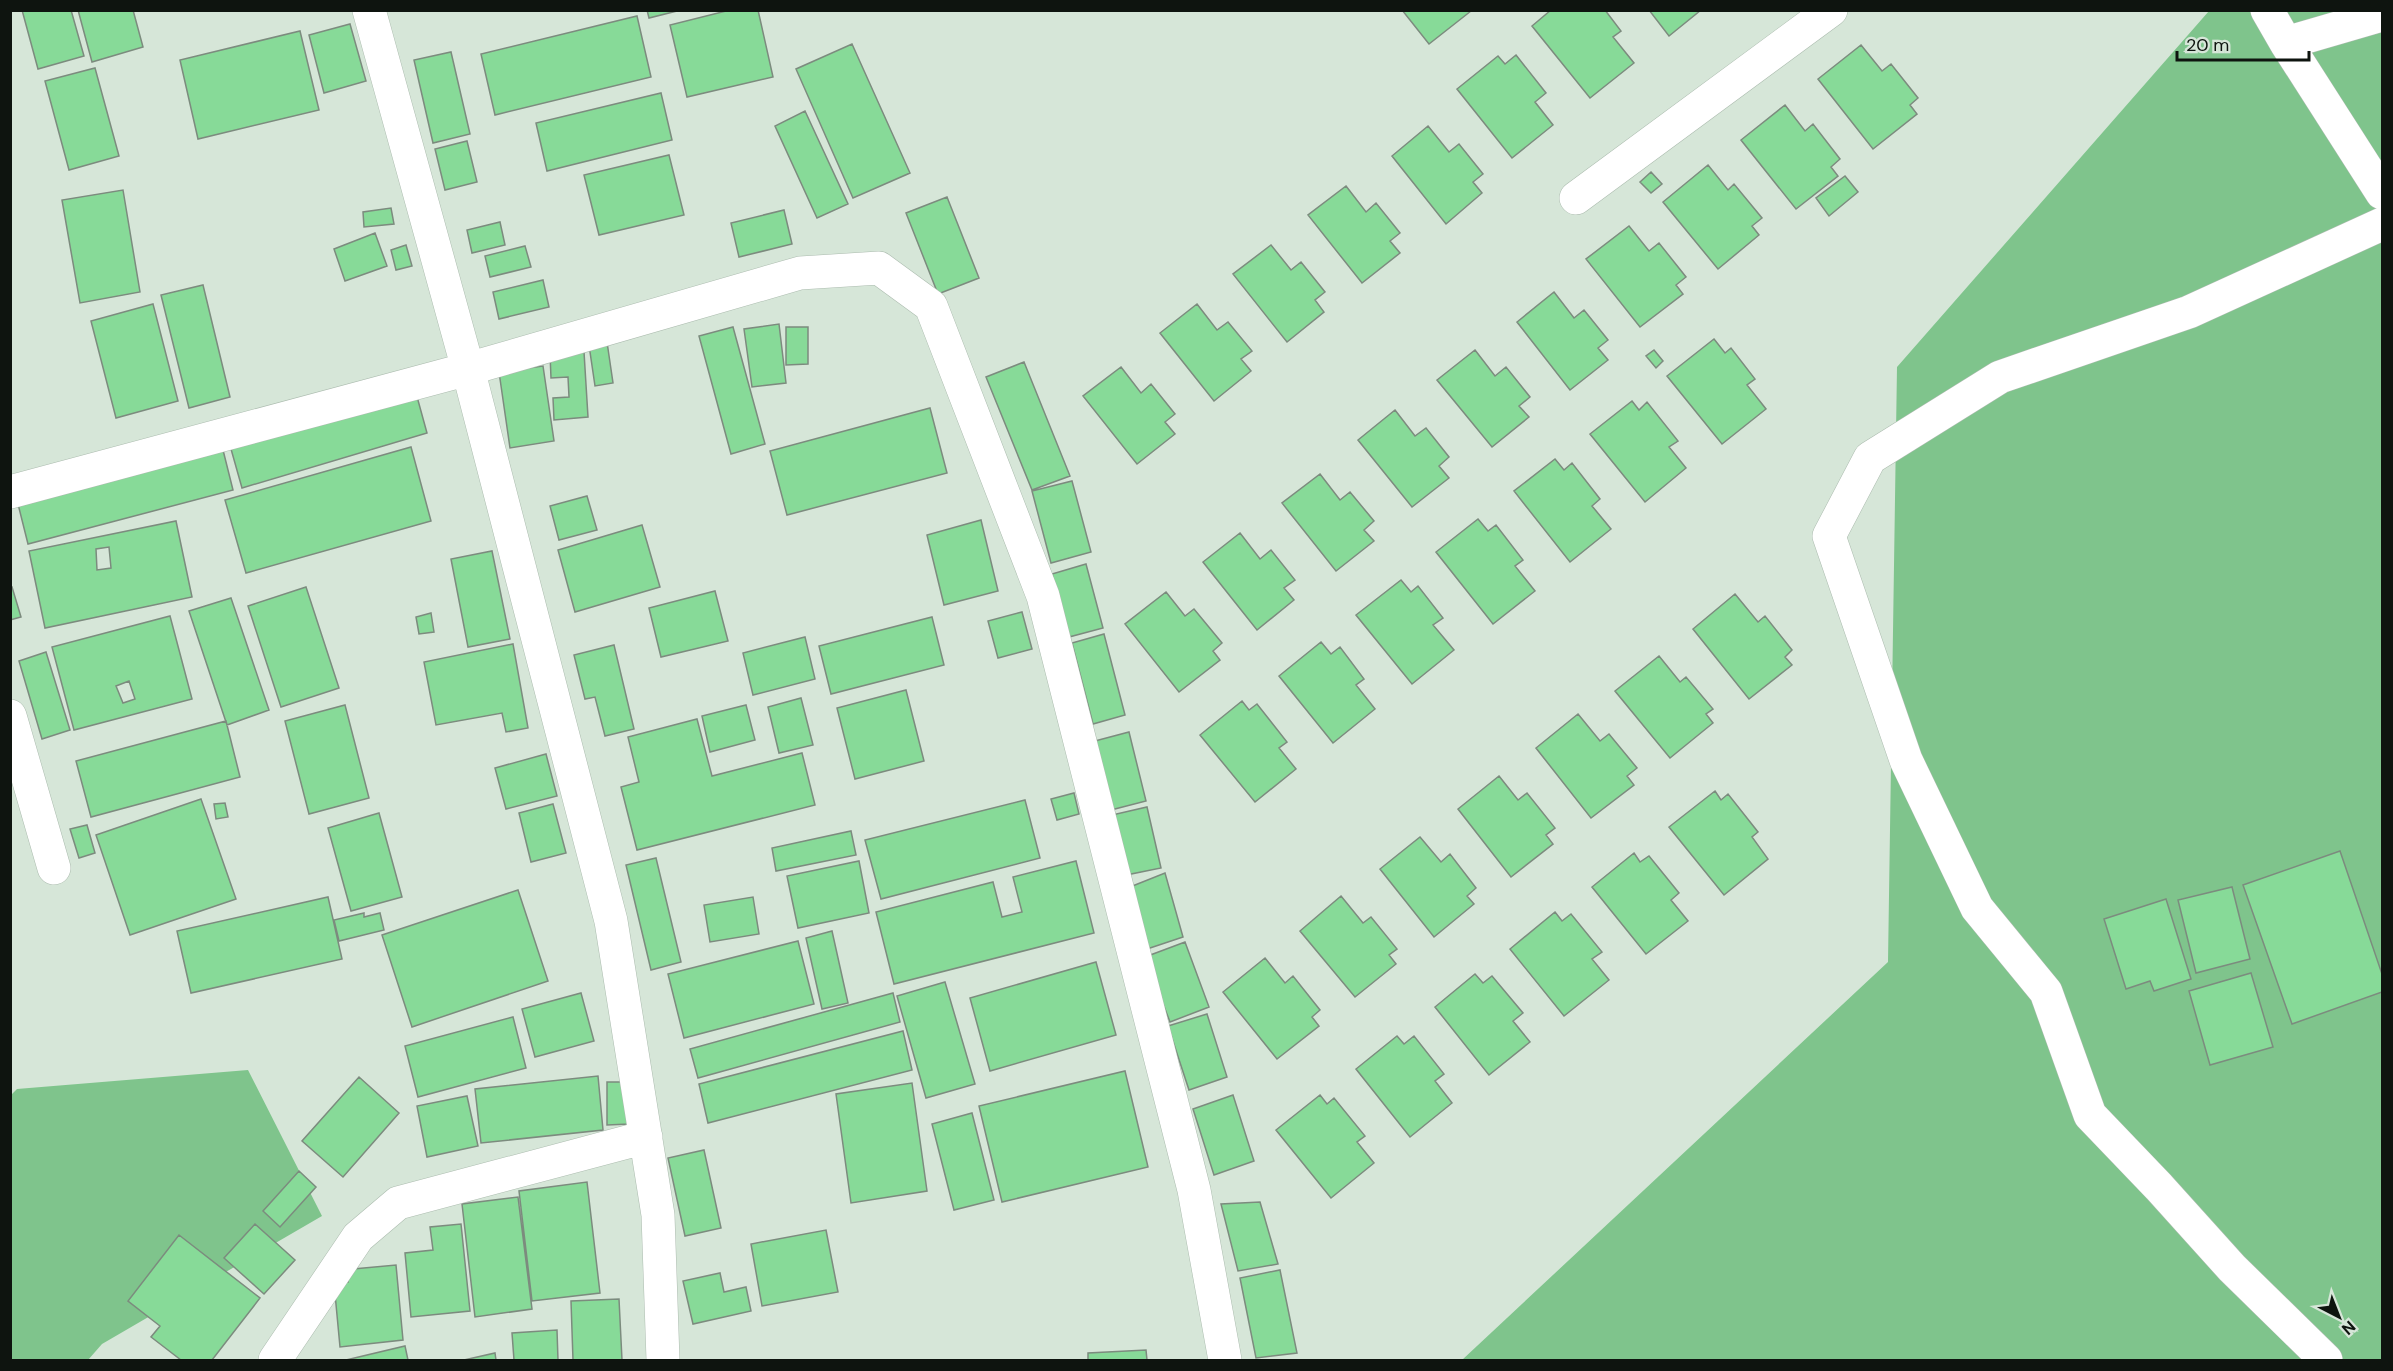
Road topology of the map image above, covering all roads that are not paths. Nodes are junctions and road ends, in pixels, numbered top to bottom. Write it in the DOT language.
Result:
graph roads {
  1 [pos="369,10"];
  2 [pos="1831,10"];
  3 [pos="2267,10"];
  4 [pos="2382,15"];
  5 [pos="2286,44"];
  6 [pos="2382,193"];
  7 [pos="1576,198"];
  8 [pos="2382,224"];
  9 [pos="468,369"];
  10 [pos="10,492"];
  11 [pos="10,716"];
  12 [pos="54,868"];
  13 [pos="646,1137"];
  14 [pos="275,1360"];
  15 [pos="663,1360"];
  16 [pos="1225,1360"];
  17 [pos="2326,1360"];
  1 -- 9 [label="street"];
  2 -- 7 [label="street"];
  3 -- 5 [label="street"];
  4 -- 5 [label="street"];
  5 -- 6 [label="street"];
  8 -- 17 [label="street"];
  9 -- 10 [label="street"];
  9 -- 13 [label="street"];
  9 -- 16 [label="street"];
  11 -- 12 [label="street"];
  13 -- 14 [label="street"];
  13 -- 15 [label="street"];
}
